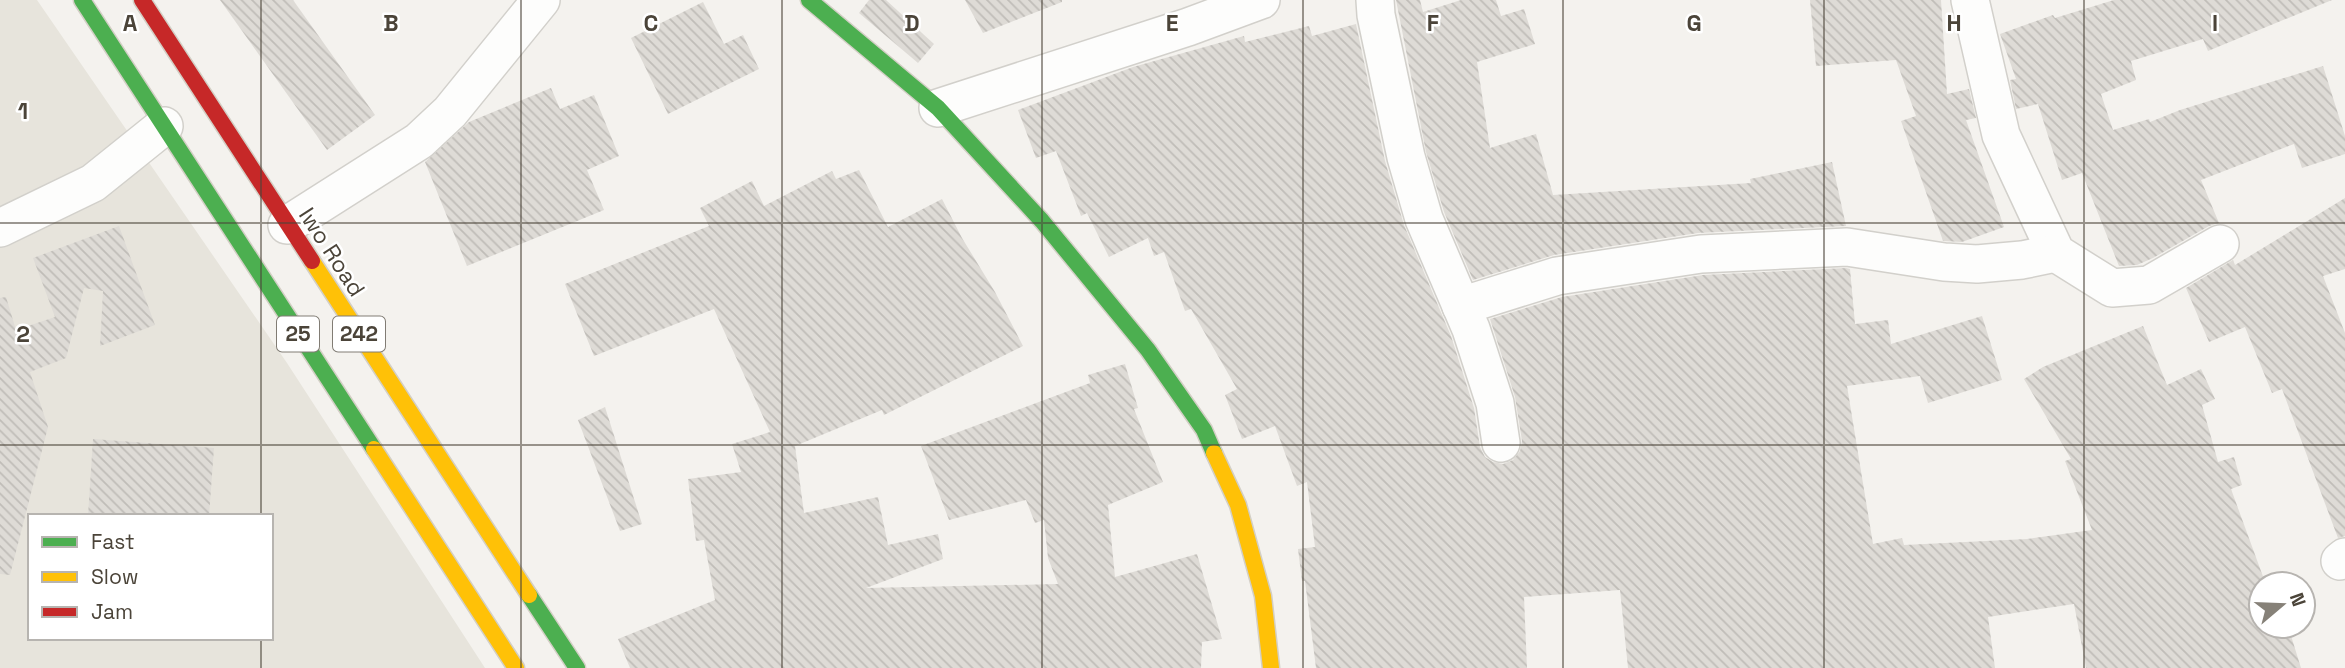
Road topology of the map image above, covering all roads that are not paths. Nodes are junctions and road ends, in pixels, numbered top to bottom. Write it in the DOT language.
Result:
graph roads {
  1 [pos="82,0"];
  2 [pos="142,0"];
  3 [pos="541,0"];
  4 [pos="810,0"];
  5 [pos="1261,0"];
  6 [pos="1375,0"];
  7 [pos="1970,0"];
  8 [pos="939,108"];
  9 [pos="163,126"];
  10 [pos="287,225"];
  11 [pos="0,228"];
  12 [pos="2220,244"];
  13 [pos="2056,253"];
  14 [pos="1461,306"];
  15 [pos="1501,443"];
  16 [pos="516,668"];
  17 [pos="577,668"];
  18 [pos="1271,668"];
  1 -- 9 [label="main road, 25"];
  2 -- 10 [label="main road, Iwo Road / 242"];
  3 -- 10 [label="street"];
  4 -- 8 [label="main road"];
  5 -- 8 [label="street"];
  6 -- 14 [label="street"];
  7 -- 13 [label="street"];
  8 -- 18 [label="main road"];
  9 -- 11 [label="street"];
  9 -- 16 [label="main road, 25"];
  10 -- 17 [label="main road, Iwo Road / 242"];
  12 -- 13 [label="street"];
  13 -- 14 [label="street"];
  14 -- 15 [label="street"];
}
